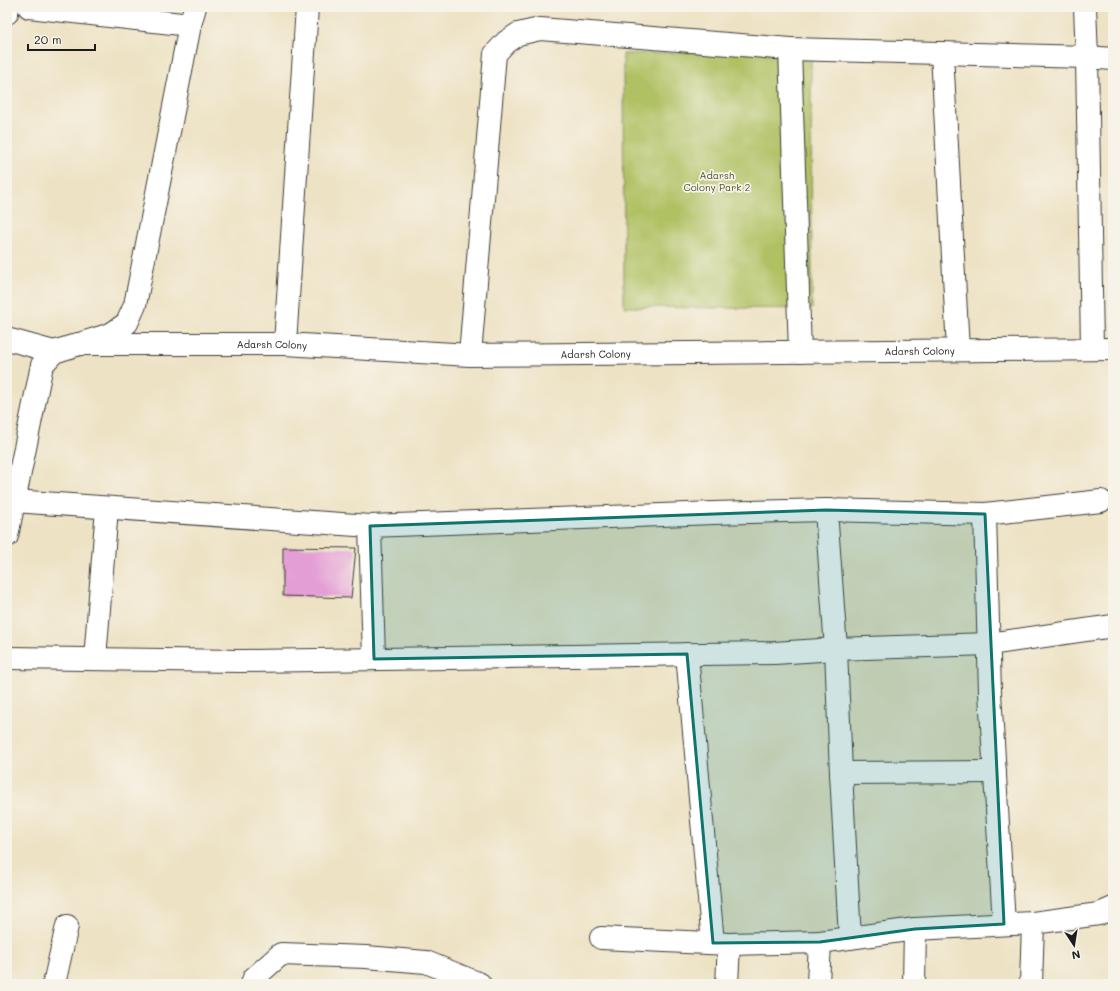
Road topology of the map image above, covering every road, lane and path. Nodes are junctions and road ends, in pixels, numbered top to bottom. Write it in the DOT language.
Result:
graph roads {
  1 [pos="8,7"];
  2 [pos="29,7"];
  3 [pos="307,7"];
  4 [pos="1084,7"];
  5 [pos="7,12"];
  6 [pos="192,16"];
  7 [pos="790,49"];
  8 [pos="942,53"];
  9 [pos="1087,57"];
  10 [pos="1113,59"];
  11 [pos="7,340"];
  12 [pos="78,344"];
  13 [pos="286,344"];
  14 [pos="1103,348"];
  15 [pos="958,350"];
  16 [pos="54,352"];
  17 [pos="800,352"];
  18 [pos="470,355"];
  19 [pos="14,501"];
  20 [pos="1101,501"];
  21 [pos="107,508"];
  22 [pos="826,510"];
  23 [pos="985,514"];
  24 [pos="370,526"];
  25 [pos="7,534"];
  26 [pos="1113,626"];
  27 [pos="989,644"];
  28 [pos="836,649"];
  29 [pos="687,654"];
  30 [pos="7,658"];
  31 [pos="95,659"];
  32 [pos="374,659"];
  33 [pos="841,772"];
  34 [pos="995,772"];
  35 [pos="1113,908"];
  36 [pos="1033,923"];
  37 [pos="1004,924"];
  38 [pos="67,926"];
  39 [pos="915,929"];
  40 [pos="601,938"];
  41 [pos="850,938"];
  42 [pos="820,942"];
  43 [pos="721,943"];
  44 [pos="54,984"];
  45 [pos="252,984"];
  46 [pos="480,984"];
  47 [pos="727,984"];
  48 [pos="818,984"];
  49 [pos="914,984"];
  50 [pos="1031,984"];
  1 -- 5 [label="street"];
  2 -- 6 [label="street"];
  3 -- 13 [label="street"];
  4 -- 9 [label="street"];
  6 -- 12 [label="street"];
  7 -- 8 [label="street"];
  7 -- 17 [label="street"];
  7 -- 18 [label="street"];
  8 -- 9 [label="street"];
  8 -- 15 [label="street"];
  9 -- 10 [label="street"];
  9 -- 14 [label="street"];
  11 -- 16 [label="street"];
  12 -- 13 [label="street, Adarsh Colony"];
  12 -- 16 [label="street"];
  13 -- 18 [label="street, Adarsh Colony"];
  14 -- 15 [label="street, Adarsh Colony"];
  15 -- 17 [label="street, Adarsh Colony"];
  16 -- 19 [label="street"];
  17 -- 18 [label="street, Adarsh Colony"];
  19 -- 21 [label="street"];
  19 -- 25 [label="street"];
  20 -- 23 [label="street"];
  21 -- 24 [label="street"];
  21 -- 31 [label="street"];
  22 -- 23 [label="street"];
  22 -- 24 [label="street"];
  22 -- 28 [label="street"];
  23 -- 27 [label="street"];
  24 -- 32 [label="street"];
  26 -- 27 [label="street"];
  27 -- 28 [label="street"];
  27 -- 34 [label="street"];
  28 -- 29 [label="street"];
  28 -- 33 [label="street"];
  29 -- 32 [label="street"];
  29 -- 43 [label="street"];
  30 -- 31 [label="street"];
  31 -- 32 [label="street"];
  33 -- 34 [label="street"];
  33 -- 41 [label="street"];
  34 -- 37 [label="street"];
  35 -- 36 [label="street"];
  36 -- 37 [label="street"];
  36 -- 50 [label="street"];
  37 -- 39 [label="street"];
  38 -- 44 [label="street"];
  39 -- 41 [label="street"];
  39 -- 49 [label="street"];
  40 -- 43 [label="street"];
  41 -- 42 [label="street"];
  42 -- 43 [label="street"];
  42 -- 48 [label="street"];
  43 -- 47 [label="street"];
  45 -- 46 [label="street"];
}
